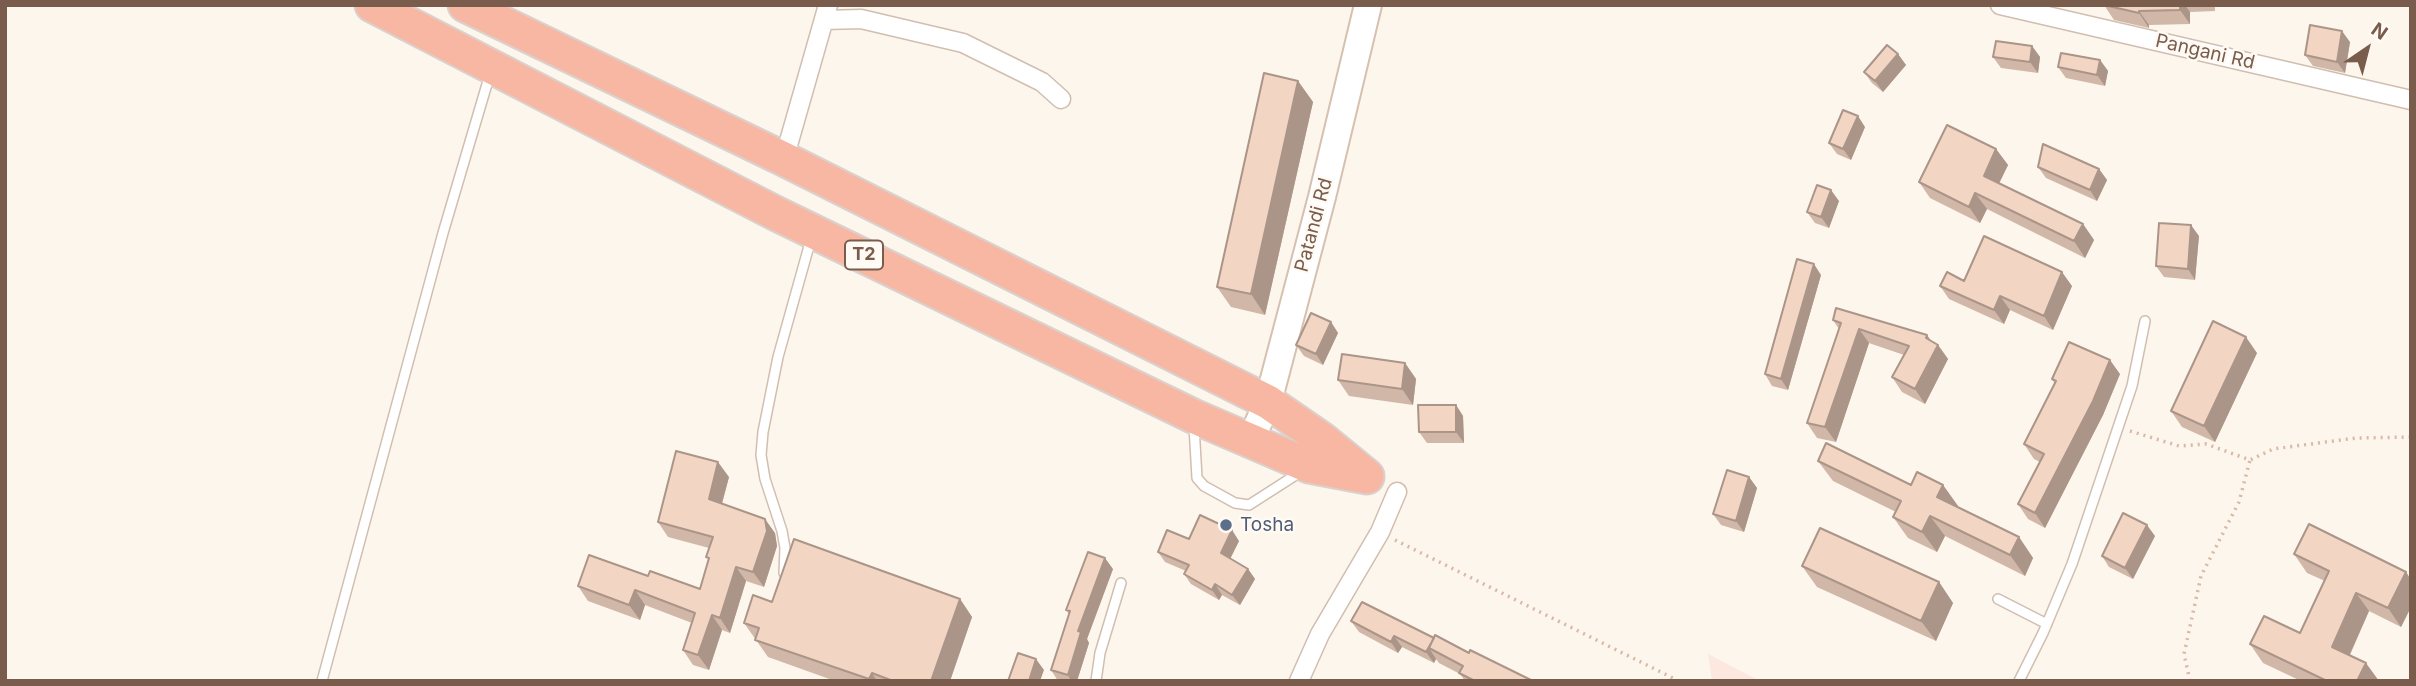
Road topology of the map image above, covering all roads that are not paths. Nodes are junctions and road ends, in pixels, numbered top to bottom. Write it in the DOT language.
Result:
graph roads {
  1 [pos="465,5"];
  2 [pos="1368,5"];
  3 [pos="2000,5"];
  4 [pos="389,9"];
  5 [pos="826,13"];
  6 [pos="532,39"];
  7 [pos="504,71"];
  8 [pos="1061,99"];
  9 [pos="2411,100"];
  10 [pos="784,159"];
  11 [pos="813,231"];
  12 [pos="2145,321"];
  13 [pos="1268,402"];
  14 [pos="1193,416"];
  15 [pos="1250,441"];
  16 [pos="1309,466"];
  17 [pos="1397,492"];
  18 [pos="1121,583"];
  19 [pos="782,586"];
  20 [pos="1998,599"];
  21 [pos="2047,624"];
  22 [pos="322,681"];
  23 [pos="1096,681"];
  24 [pos="1298,681"];
  25 [pos="2019,681"];
  1 -- 6 [label="highway, T2"];
  2 -- 13 [label="street, Patandi Rd"];
  3 -- 9 [label="street, Pangani Rd"];
  4 -- 7 [label="highway, T2"];
  5 -- 8 [label="street"];
  5 -- 10 [label="street"];
  6 -- 7 [label="highway"];
  6 -- 10 [label="highway, T2"];
  7 -- 11 [label="highway, T2"];
  7 -- 22 [label="lane"];
  10 -- 13 [label="highway, T2"];
  11 -- 14 [label="highway, T2"];
  11 -- 19 [label="lane"];
  12 -- 21 [label="lane"];
  13 -- 15 [label="street, Patandi Rd"];
  13 -- 16 [label="highway, T2"];
  14 -- 15 [label="highway, T2"];
  14 -- 16 [label="lane"];
  15 -- 16 [label="highway, T2"];
  17 -- 24 [label="street"];
  18 -- 23 [label="lane"];
  20 -- 21 [label="lane"];
  21 -- 25 [label="lane"];
}
